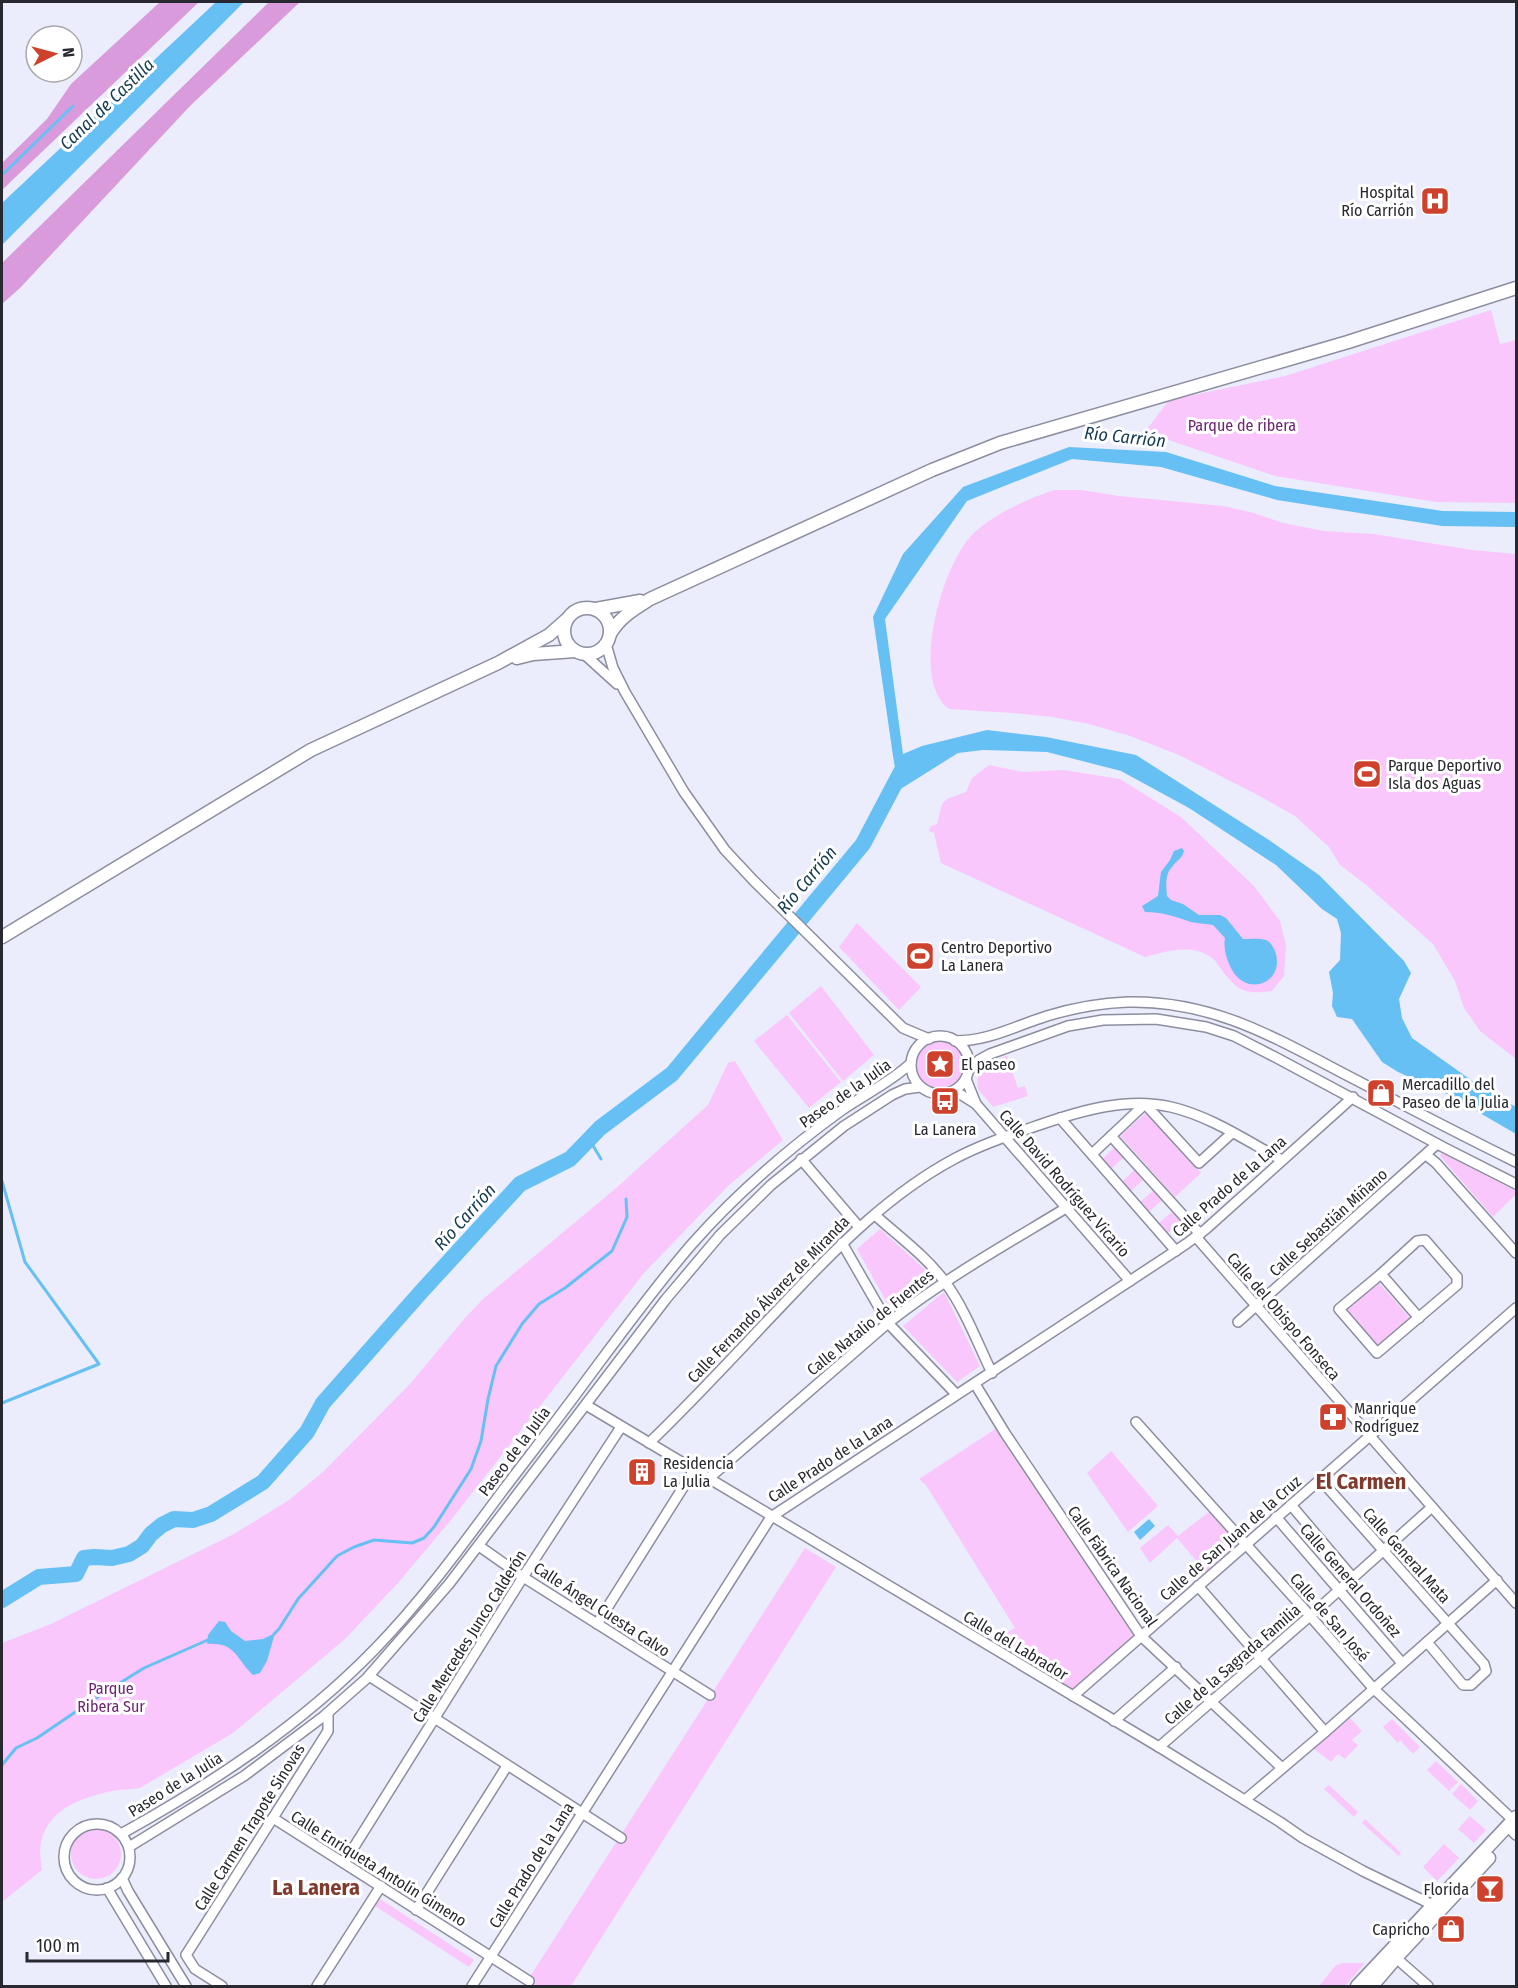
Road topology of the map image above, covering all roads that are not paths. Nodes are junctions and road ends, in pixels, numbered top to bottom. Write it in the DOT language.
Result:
graph roads {
  1 [pos="1516,288"];
  2 [pos="650,599"];
  3 [pos="596,609"];
  4 [pos="567,620"];
  5 [pos="608,639"];
  6 [pos="580,652"];
  7 [pos="498,663"];
  8 [pos="625,692"];
  9 [pos="2,937"];
  10 [pos="903,1028"];
  11 [pos="929,1039"];
  12 [pos="983,1039"];
  13 [pos="955,1041"];
  14 [pos="915,1050"];
  15 [pos="967,1054"];
  16 [pos="911,1063"];
  17 [pos="968,1074"];
  18 [pos="920,1087"];
  19 [pos="955,1090"];
  20 [pos="1353,1097"];
  21 [pos="976,1104"];
  22 [pos="1145,1104"];
  23 [pos="1060,1118"];
  24 [pos="1232,1133"];
  25 [pos="1112,1136"];
  26 [pos="1004,1137"];
  27 [pos="1437,1144"];
  28 [pos="1092,1154"];
  29 [pos="1426,1155"];
  30 [pos="801,1159"];
  31 [pos="1282,1160"];
  32 [pos="1516,1162"];
  33 [pos="1516,1184"];
  34 [pos="1066,1208"];
  35 [pos="875,1215"];
  36 [pos="859,1227"];
  37 [pos="1198,1236"];
  38 [pos="843,1243"];
  39 [pos="1176,1251"];
  40 [pos="1516,1253"];
  41 [pos="1381,1274"];
  42 [pos="944,1281"];
  43 [pos="1130,1281"];
  44 [pos="1256,1306"];
  45 [pos="1516,1308"];
  46 [pos="1419,1318"];
  47 [pos="1238,1322"];
  48 [pos="888,1323"];
  49 [pos="992,1372"];
  50 [pos="975,1384"];
  51 [pos="956,1394"];
  52 [pos="586,1405"];
  53 [pos="1136,1422"];
  54 [pos="621,1426"];
  55 [pos="1370,1436"];
  56 [pos="649,1443"];
  57 [pos="694,1470"];
  58 [pos="708,1479"];
  59 [pos="1320,1479"];
  60 [pos="1291,1505"];
  61 [pos="1432,1507"];
  62 [pos="771,1516"];
  63 [pos="1276,1517"];
  64 [pos="1246,1544"];
  65 [pos="479,1546"];
  66 [pos="1383,1551"];
  67 [pos="523,1577"];
  68 [pos="1353,1578"];
  69 [pos="1497,1580"];
  70 [pos="1198,1586"];
  71 [pos="1339,1590"];
  72 [pos="1516,1603"];
  73 [pos="1311,1616"];
  74 [pos="1448,1623"];
  75 [pos="597,1624"];
  76 [pos="1141,1635"];
  77 [pos="1427,1642"];
  78 [pos="1261,1659"];
  79 [pos="1402,1663"];
  80 [pos="1176,1668"];
  81 [pos="672,1672"];
  82 [pos="369,1676"];
  83 [pos="1373,1688"];
  84 [pos="710,1695"];
  85 [pos="1073,1696"];
  86 [pos="1212,1701"];
  87 [pos="328,1713"];
  88 [pos="436,1719"];
  89 [pos="1114,1720"];
  90 [pos="1324,1732"];
  91 [pos="1159,1748"];
  92 [pos="507,1766"];
  93 [pos="1282,1768"];
  94 [pos="1245,1800"];
  95 [pos="581,1814"];
  96 [pos="273,1818"];
  97 [pos="1515,1826"];
  98 [pos="121,1834"];
  99 [pos="621,1838"];
  100 [pos="129,1847"];
  101 [pos="344,1863"];
  102 [pos="122,1878"];
  103 [pos="381,1886"];
  104 [pos="107,1888"];
  105 [pos="1433,1905"];
  106 [pos="416,1910"];
  107 [pos="491,1956"];
  108 [pos="1396,1958"];
  109 [pos="529,1981"];
  110 [pos="166,1986"];
  111 [pos="186,1986"];
  112 [pos="222,1986"];
  113 [pos="317,1986"];
  114 [pos="472,1986"];
  115 [pos="1357,1986"];
  116 [pos="1372,1986"];
  117 [pos="1428,1986"];
  1 -- 2 [label="main road"];
  2 -- 3 [label="main road"];
  2 -- 5 [label="main road"];
  3 -- 4 [label="main road"];
  3 -- 5 [label="main road"];
  4 -- 6 [label="main road"];
  4 -- 7 [label="main road"];
  5 -- 6 [label="main road"];
  5 -- 8 [label="street"];
  6 -- 7 [label="main road"];
  6 -- 8 [label="street"];
  7 -- 9 [label="main road"];
  8 -- 10 [label="street"];
  10 -- 11 [label="street"];
  10 -- 14 [label="street"];
  11 -- 13 [label="street"];
  11 -- 14 [label="street"];
  12 -- 13 [label="street"];
  12 -- 15 [label="street"];
  12 -- 32 [label="street"];
  13 -- 15 [label="street"];
  14 -- 16 [label="street"];
  15 -- 17 [label="street"];
  16 -- 18 [label="street"];
  16 -- 98 [label="street, Paseo de la Julia"];
  17 -- 19 [label="street"];
  17 -- 20 [label="street"];
  17 -- 21 [label="street, Calle David Rodríguez Vicario"];
  18 -- 19 [label="street"];
  18 -- 30 [label="street, Paseo de la Julia"];
  19 -- 21 [label="street, Calle David Rodríguez Vicario"];
  20 -- 27 [label="street"];
  20 -- 31 [label="street, Calle Prado de la Lana"];
  21 -- 26 [label="street, Calle David Rodríguez Vicario"];
  22 -- 23 [label="street, Calle Fernando Álvarez de Miranda"];
  22 -- 24 [label="street, Calle Fernando Álvarez de Miranda"];
  22 -- 24 [label="street"];
  22 -- 25 [label="street"];
  23 -- 26 [label="street, Calle Fernando Álvarez de Miranda"];
  23 -- 28 [label="street"];
  24 -- 31 [label="street, Calle Fernando Álvarez de Miranda"];
  25 -- 28 [label="street"];
  25 -- 37 [label="street, Calle del Obispo Fonseca"];
  26 -- 34 [label="street, Calle David Rodríguez Vicario"];
  26 -- 35 [label="street, Calle Fernando Álvarez de Miranda"];
  27 -- 29 [label="street, Calle Sebastián Miñano"];
  27 -- 33 [label="street"];
  28 -- 39 [label="street"];
  29 -- 40 [label="street"];
  29 -- 44 [label="street, Calle Sebastián Miñano"];
  30 -- 36 [label="street"];
  30 -- 52 [label="street, Paseo de la Julia"];
  31 -- 37 [label="street, Calle Prado de la Lana"];
  34 -- 42 [label="street, Calle Natalio de Fuentes"];
  34 -- 43 [label="street, Calle David Rodríguez Vicario"];
  35 -- 36 [label="street, Calle Fernando Álvarez de Miranda"];
  35 -- 42 [label="street"];
  36 -- 38 [label="street, Calle Fernando Álvarez de Miranda"];
  37 -- 39 [label="street, Calle Prado de la Lana"];
  37 -- 44 [label="street, Calle del Obispo Fonseca"];
  38 -- 48 [label="street"];
  38 -- 56 [label="street, Calle Fernando Álvarez de Miranda"];
  39 -- 43 [label="street, Calle Prado de la Lana"];
  41 -- 46 [label="street"];
  41 -- 46 [label="street"];
  41 -- 46 [label="street"];
  42 -- 48 [label="street, Calle Natalio de Fuentes"];
  42 -- 49 [label="street"];
  43 -- 49 [label="street, Calle Prado de la Lana"];
  44 -- 47 [label="street, Calle Sebastián Miñano"];
  44 -- 55 [label="street, Calle del Obispo Fonseca"];
  45 -- 55 [label="street, Calle de San Juan de la Cruz"];
  48 -- 51 [label="street"];
  48 -- 58 [label="street, Calle Natalio de Fuentes"];
  49 -- 50 [label="street, Calle Prado de la Lana"];
  50 -- 51 [label="street, Calle Prado de la Lana"];
  50 -- 76 [label="street, Calle Fábrica Nacional"];
  51 -- 62 [label="street, Calle Prado de la Lana"];
  52 -- 54 [label="street, Calle del Labrador"];
  52 -- 65 [label="street, Paseo de la Julia"];
  53 -- 64 [label="street, Calle de San José"];
  54 -- 56 [label="street, Calle del Labrador"];
  54 -- 67 [label="street, Calle Mercedes Junco Calderón"];
  55 -- 59 [label="street, Calle de San Juan de la Cruz"];
  55 -- 61 [label="street, Calle del Obispo Fonseca"];
  56 -- 57 [label="street, Calle del Labrador"];
  57 -- 58 [label="street, Calle del Labrador"];
  57 -- 75 [label="street"];
  58 -- 62 [label="street, Calle del Labrador"];
  59 -- 60 [label="street, Calle de San Juan de la Cruz"];
  59 -- 66 [label="street, Calle General Mata"];
  60 -- 63 [label="street, Calle de San Juan de la Cruz"];
  60 -- 68 [label="street"];
  61 -- 66 [label="street, Calle de la Sagrada Familia"];
  61 -- 69 [label="street, Calle del Obispo Fonseca"];
  62 -- 81 [label="street, Calle Prado de la Lana"];
  62 -- 85 [label="street, Calle del Labrador"];
  63 -- 64 [label="street, Calle de San Juan de la Cruz"];
  63 -- 71 [label="street, Calle General Ordoñez"];
  64 -- 70 [label="street, Calle de San Juan de la Cruz"];
  64 -- 73 [label="street, Calle de San José"];
  65 -- 67 [label="street, Calle Ángel Cuesta Calvo"];
  65 -- 82 [label="street, Paseo de la Julia"];
  66 -- 68 [label="street, Calle de la Sagrada Familia"];
  66 -- 74 [label="street, Calle General Mata"];
  67 -- 75 [label="street, Calle Ángel Cuesta Calvo"];
  67 -- 88 [label="street, Calle Mercedes Junco Calderón"];
  68 -- 71 [label="street, Calle de la Sagrada Familia"];
  69 -- 72 [label="street, Calle del Obispo Fonseca"];
  69 -- 74 [label="street"];
  70 -- 76 [label="street, Calle de San Juan de la Cruz"];
  70 -- 78 [label="street"];
  71 -- 73 [label="street, Calle de la Sagrada Familia"];
  71 -- 79 [label="street, Calle General Ordoñez"];
  73 -- 78 [label="street, Calle de la Sagrada Familia"];
  73 -- 83 [label="street, Calle de San José"];
  74 -- 77 [label="street"];
  74 -- 77 [label="street, Calle General Mata"];
  75 -- 81 [label="street, Calle Ángel Cuesta Calvo"];
  76 -- 80 [label="street, Calle Fábrica Nacional"];
  76 -- 85 [label="street, Calle de San Juan de la Cruz"];
  77 -- 79 [label="street"];
  78 -- 86 [label="street, Calle de la Sagrada Familia"];
  78 -- 90 [label="street"];
  79 -- 83 [label="street"];
  80 -- 86 [label="street, Calle Fábrica Nacional"];
  80 -- 89 [label="street"];
  81 -- 84 [label="street, Calle Ángel Cuesta Calvo"];
  81 -- 95 [label="street, Calle Prado de la Lana"];
  82 -- 87 [label="street, Paseo de la Julia"];
  82 -- 88 [label="street"];
  83 -- 90 [label="street"];
  83 -- 97 [label="street, Calle de San José"];
  85 -- 89 [label="street, Calle del Labrador"];
  86 -- 91 [label="street, Calle de la Sagrada Familia"];
  86 -- 93 [label="street, Calle Fábrica Nacional"];
  87 -- 96 [label="street, Calle Carmen Trapote Sinovas"];
  87 -- 100 [label="street, Paseo de la Julia"];
  88 -- 92 [label="street"];
  88 -- 101 [label="street, Calle Mercedes Junco Calderón"];
  89 -- 91 [label="street, Calle del Labrador"];
  90 -- 93 [label="street"];
  91 -- 94 [label="street, Calle del Labrador"];
  92 -- 95 [label="street"];
  92 -- 106 [label="street"];
  93 -- 94 [label="street"];
  94 -- 105 [label="street, Calle del Labrador"];
  95 -- 99 [label="street"];
  95 -- 107 [label="street, Calle Prado de la Lana"];
  96 -- 101 [label="street, Calle Enriqueta Antolín Gimeno"];
  96 -- 112 [label="street, Calle Carmen Trapote Sinovas"];
  97 -- 105 [label="main road"];
  97 -- 108 [label="main road"];
  98 -- 100 [label="street"];
  98 -- 104 [label="street"];
  100 -- 102 [label="street"];
  101 -- 103 [label="street, Calle Enriqueta Antolín Gimeno"];
  102 -- 104 [label="street"];
  102 -- 111 [label="street"];
  103 -- 106 [label="street, Calle Enriqueta Antolín Gimeno"];
  103 -- 113 [label="street"];
  104 -- 110 [label="street"];
  105 -- 115 [label="main road"];
  106 -- 107 [label="street, Calle Enriqueta Antolín Gimeno"];
  107 -- 109 [label="street, Calle Enriqueta Antolín Gimeno"];
  107 -- 114 [label="street, Calle Prado de la Lana"];
  108 -- 116 [label="main road"];
  108 -- 117 [label="street"];
}
